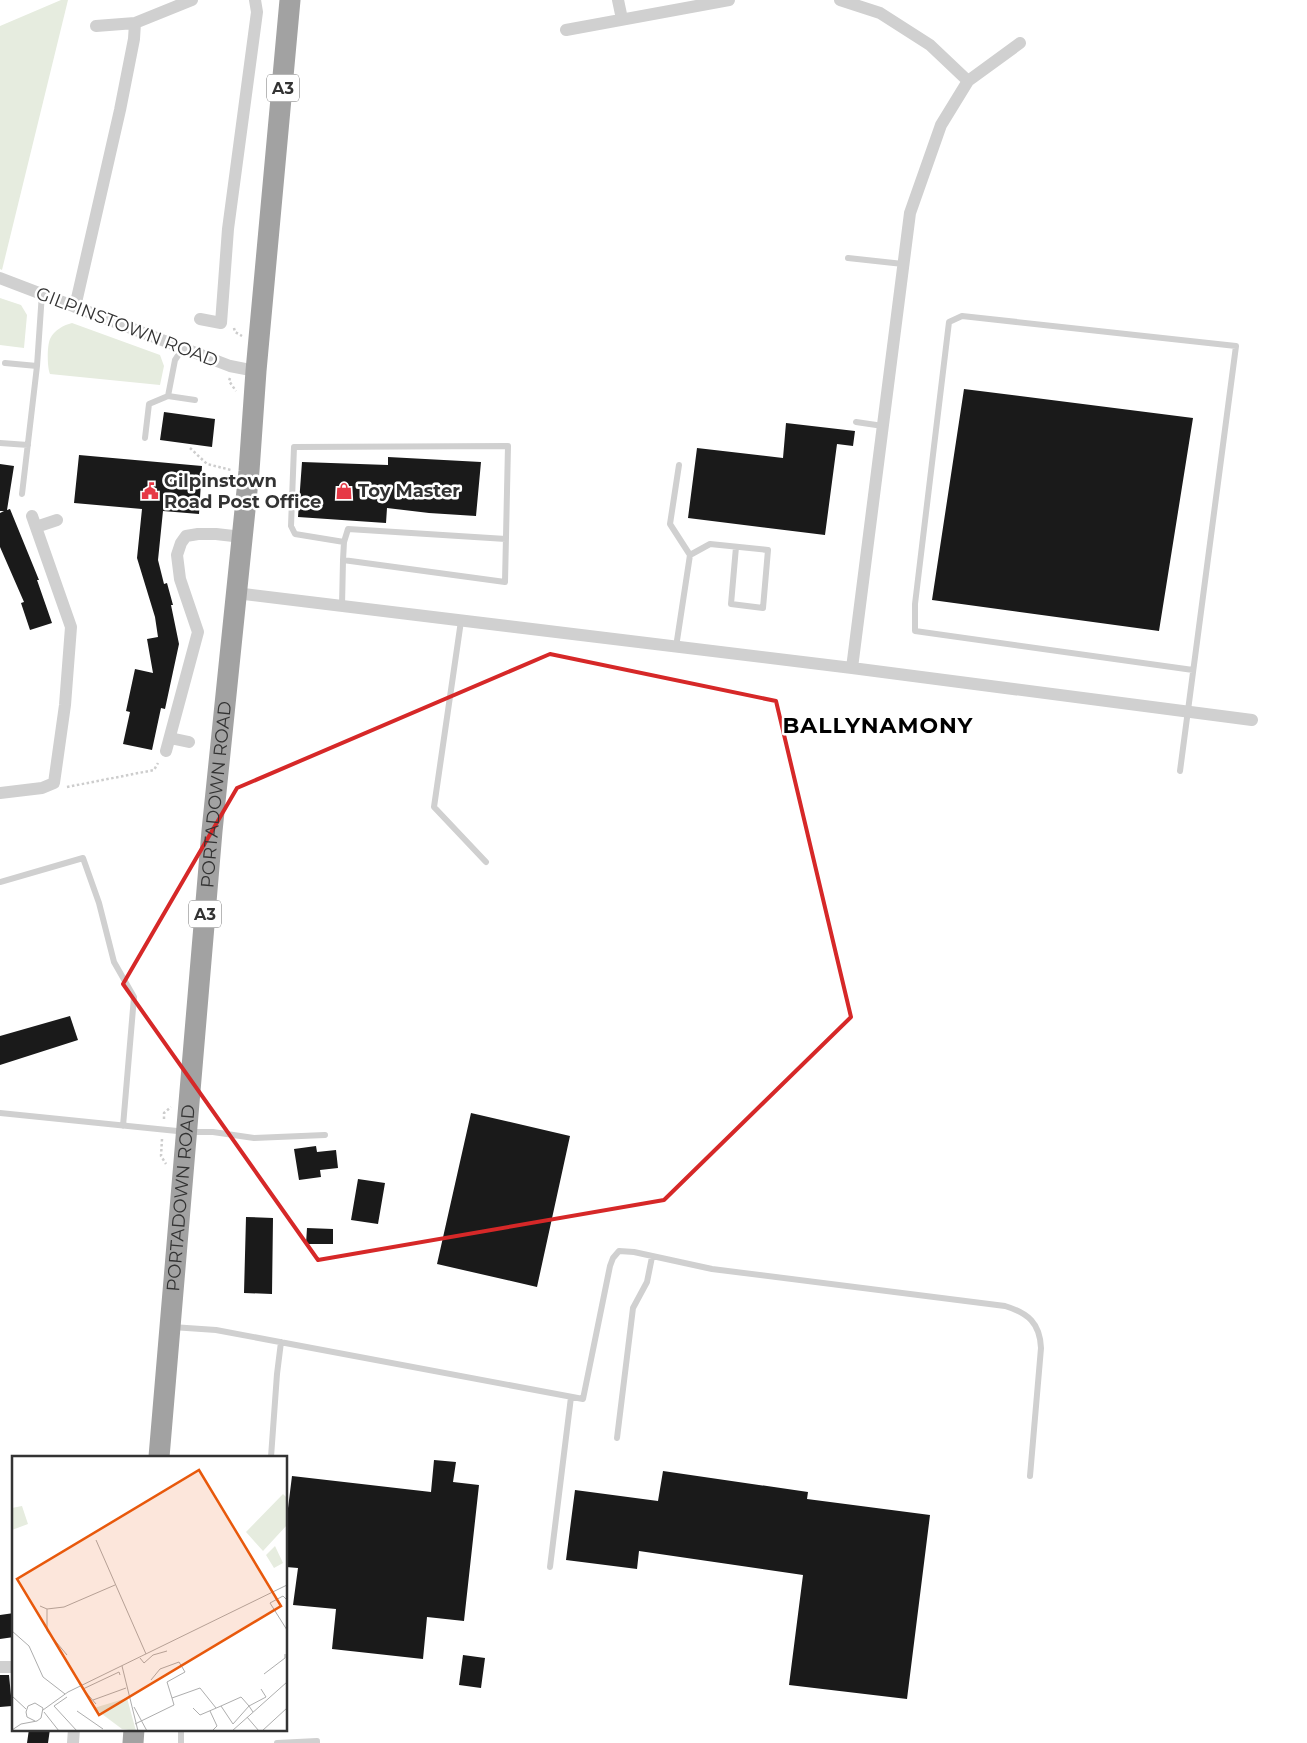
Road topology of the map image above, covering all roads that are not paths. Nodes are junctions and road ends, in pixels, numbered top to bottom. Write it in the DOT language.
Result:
graph roads {
  1 [pos="192,0"];
  2 [pos="255,0"];
  3 [pos="290,0"];
  4 [pos="618,0"];
  5 [pos="729,0"];
  6 [pos="840,0"];
  7 [pos="622,19"];
  8 [pos="135,23"];
  9 [pos="96,26"];
  10 [pos="566,30"];
  11 [pos="1020,43"];
  12 [pos="968,82"];
  13 [pos="848,258"];
  14 [pos="903,264"];
  15 [pos="0,278"];
  16 [pos="42,294"];
  17 [pos="75,307"];
  18 [pos="200,319"];
  19 [pos="183,348"];
  20 [pos="5,362"];
  21 [pos="37,366"];
  22 [pos="256,371"];
  23 [pos="168,396"];
  24 [pos="195,400"];
  25 [pos="856,422"];
  26 [pos="883,426"];
  27 [pos="145,438"];
  28 [pos="0,443"];
  29 [pos="28,445"];
  30 [pos="679,465"];
  31 [pos="22,494"];
  32 [pos="57,520"];
  33 [pos="242,537"];
  34 [pos="506,539"];
  35 [pos="344,542"];
  36 [pos="736,547"];
  37 [pos="690,555"];
  38 [pos="343,560"];
  39 [pos="236,594"];
  40 [pos="342,606"];
  41 [pos="461,621"];
  42 [pos="676,647"];
  43 [pos="852,668"];
  44 [pos="1193,670"];
  45 [pos="1187,711"];
  46 [pos="1252,720"];
  47 [pos="189,742"];
  48 [pos="1180,771"];
  49 [pos="0,793"];
  50 [pos="486,862"];
  51 [pos="0,882"];
  52 [pos="0,1113"];
  53 [pos="124,1126"];
  54 [pos="187,1132"];
  55 [pos="325,1135"];
  56 [pos="652,1257"];
  57 [pos="171,1326"];
  58 [pos="281,1342"];
  59 [pos="571,1397"];
  60 [pos="617,1438"];
  61 [pos="159,1456"];
  62 [pos="271,1456"];
  63 [pos="1030,1476"];
  64 [pos="550,1567"];
  65 [pos="74,1730"];
  66 [pos="134,1730"];
  67 [pos="181,1730"];
  68 [pos="73,1743"];
  69 [pos="133,1743"];
  70 [pos="181,1743"];
  71 [pos="277,1743"];
  72 [pos="317,1743"];
  1 -- 8 [label="street"];
  2 -- 18 [label="street"];
  3 -- 22 [label="highway, A3"];
  4 -- 7 [label="street"];
  5 -- 7 [label="street"];
  6 -- 12 [label="street"];
  7 -- 10 [label="street"];
  8 -- 9 [label="street"];
  8 -- 17 [label="street"];
  11 -- 12 [label="street"];
  12 -- 14 [label="street"];
  13 -- 14 [label="lane"];
  14 -- 26 [label="street"];
  15 -- 16 [label="street, GILPINSTOWN ROAD"];
  16 -- 17 [label="street, GILPINSTOWN ROAD"];
  16 -- 21 [label="lane"];
  17 -- 19 [label="street, GILPINSTOWN ROAD"];
  19 -- 22 [label="street, GILPINSTOWN ROAD"];
  19 -- 23 [label="lane"];
  20 -- 21 [label="lane"];
  21 -- 29 [label="lane"];
  22 -- 33 [label="highway, PORTADOWN ROAD / A3"];
  23 -- 24 [label="lane"];
  23 -- 27 [label="lane"];
  25 -- 26 [label="lane"];
  26 -- 43 [label="street"];
  28 -- 29 [label="lane"];
  29 -- 31 [label="lane"];
  30 -- 37 [label="lane"];
  32 -- 49 [label="street"];
  33 -- 39 [label="highway, PORTADOWN ROAD / A3"];
  33 -- 47 [label="street"];
  34 -- 35 [label="lane"];
  34 -- 35 [label="lane"];
  34 -- 38 [label="lane"];
  35 -- 38 [label="lane"];
  36 -- 36 [label="lane"];
  36 -- 37 [label="lane"];
  37 -- 42 [label="lane"];
  38 -- 40 [label="lane"];
  39 -- 40 [label="street"];
  39 -- 54 [label="highway, PORTADOWN ROAD / A3"];
  40 -- 41 [label="street"];
  41 -- 42 [label="street"];
  41 -- 50 [label="lane"];
  42 -- 43 [label="street"];
  43 -- 45 [label="street"];
  44 -- 44 [label="lane"];
  44 -- 45 [label="lane"];
  45 -- 46 [label="street"];
  45 -- 48 [label="lane"];
  51 -- 53 [label="lane"];
  52 -- 53 [label="lane"];
  53 -- 54 [label="lane"];
  54 -- 55 [label="lane"];
  54 -- 57 [label="highway, PORTADOWN ROAD / A3"];
  56 -- 59 [label="lane"];
  56 -- 60 [label="lane"];
  56 -- 63 [label="lane"];
  57 -- 58 [label="lane"];
  57 -- 61 [label="highway, PORTADOWN ROAD / A3"];
  58 -- 59 [label="lane"];
  58 -- 62 [label="lane"];
  59 -- 64 [label="lane"];
  65 -- 68 [label="street"];
  66 -- 69 [label="highway"];
  67 -- 70 [label="lane"];
  71 -- 72 [label="lane"];
}
